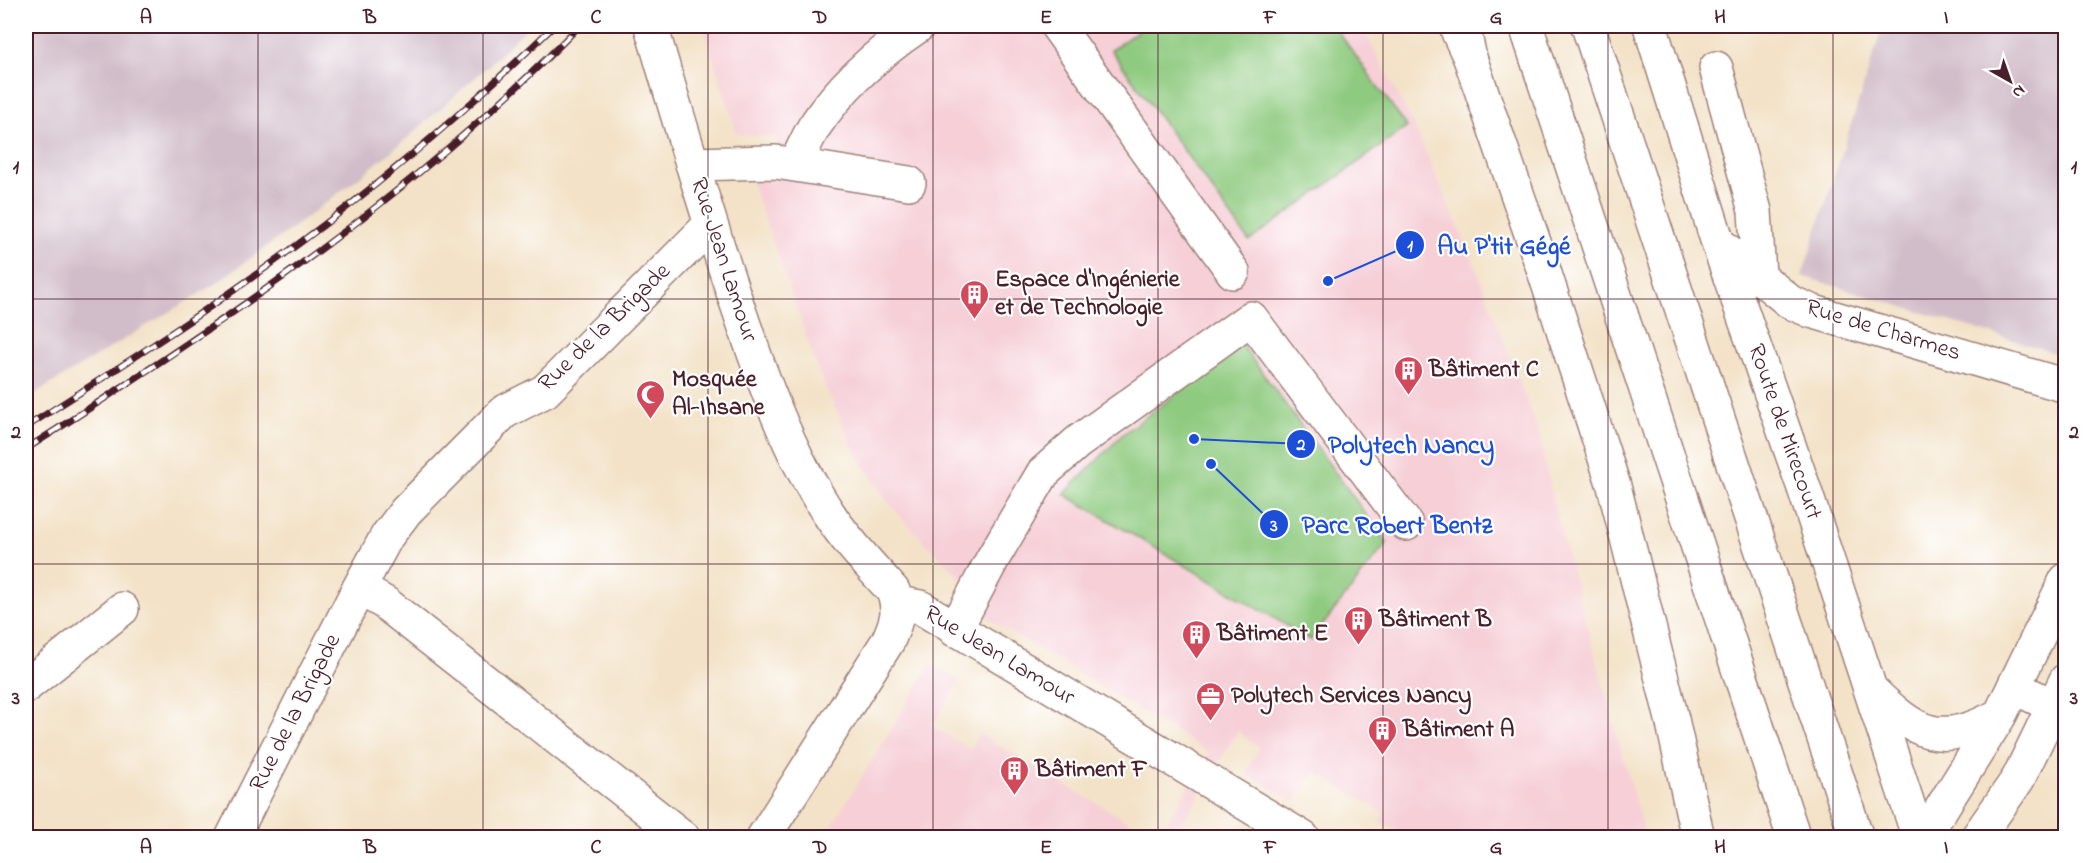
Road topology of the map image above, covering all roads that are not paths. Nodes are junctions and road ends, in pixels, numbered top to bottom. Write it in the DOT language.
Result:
graph roads {
  1 [pos="651,26"];
  2 [pos="918,26"];
  3 [pos="1057,26"];
  4 [pos="1454,26"];
  5 [pos="1463,26"];
  6 [pos="1526,26"];
  7 [pos="1588,26"];
  8 [pos="1650,26"];
  9 [pos="1470,58"];
  10 [pos="1716,68"];
  11 [pos="692,164"];
  12 [pos="795,165"];
  13 [pos="909,183"];
  14 [pos="710,225"];
  15 [pos="1718,243"];
  16 [pos="1759,275"];
  17 [pos="1251,318"];
  18 [pos="2066,386"];
  19 [pos="1406,524"];
  20 [pos="2066,580"];
  21 [pos="359,588"];
  22 [pos="898,603"];
  23 [pos="122,609"];
  24 [pos="955,630"];
  25 [pos="26,686"];
  26 [pos="1870,689"];
  27 [pos="2059,693"];
  28 [pos="2007,701"];
  29 [pos="1672,719"];
  30 [pos="2018,779"];
  31 [pos="232,837"];
  32 [pos="684,837"];
  33 [pos="763,837"];
  34 [pos="1303,837"];
  35 [pos="1698,837"];
  36 [pos="1720,837"];
  37 [pos="1794,837"];
  38 [pos="1857,837"];
  39 [pos="1921,837"];
  40 [pos="1977,837"];
  41 [pos="2007,837"];
  1 -- 11 [label="main road, Rue Jean Lamour"];
  2 -- 12 [label="main road"];
  3 -- 17 [label="main road"];
  4 -- 9 [label="main road"];
  5 -- 9 [label="main road"];
  6 -- 37 [label="main road"];
  7 -- 38 [label="main road"];
  8 -- 15 [label="main road, Route de Mirecourt"];
  9 -- 29 [label="main road"];
  10 -- 16 [label="main road"];
  11 -- 12 [label="main road"];
  11 -- 14 [label="main road, Rue Jean Lamour"];
  12 -- 13 [label="main road"];
  14 -- 21 [label="main road, Rue de la Brigade"];
  14 -- 22 [label="main road, Rue Jean Lamour"];
  15 -- 16 [label="main road, Rue de Charmes"];
  15 -- 26 [label="main road, Route de Mirecourt"];
  16 -- 18 [label="main road, Rue de Charmes"];
  17 -- 19 [label="main road"];
  17 -- 24 [label="main road"];
  20 -- 28 [label="main road"];
  21 -- 31 [label="main road, Rue de la Brigade"];
  21 -- 32 [label="main road"];
  22 -- 24 [label="main road, Rue Jean Lamour"];
  22 -- 33 [label="main road"];
  23 -- 25 [label="main road"];
  24 -- 34 [label="main road, Rue Jean Lamour"];
  26 -- 28 [label="main road"];
  26 -- 39 [label="main road, Route de Mirecourt"];
  27 -- 28 [label="main road"];
  27 -- 30 [label="main road"];
  28 -- 39 [label="main road"];
  29 -- 35 [label="main road"];
  29 -- 36 [label="main road"];
  30 -- 40 [label="main road"];
  30 -- 41 [label="main road"];
}
